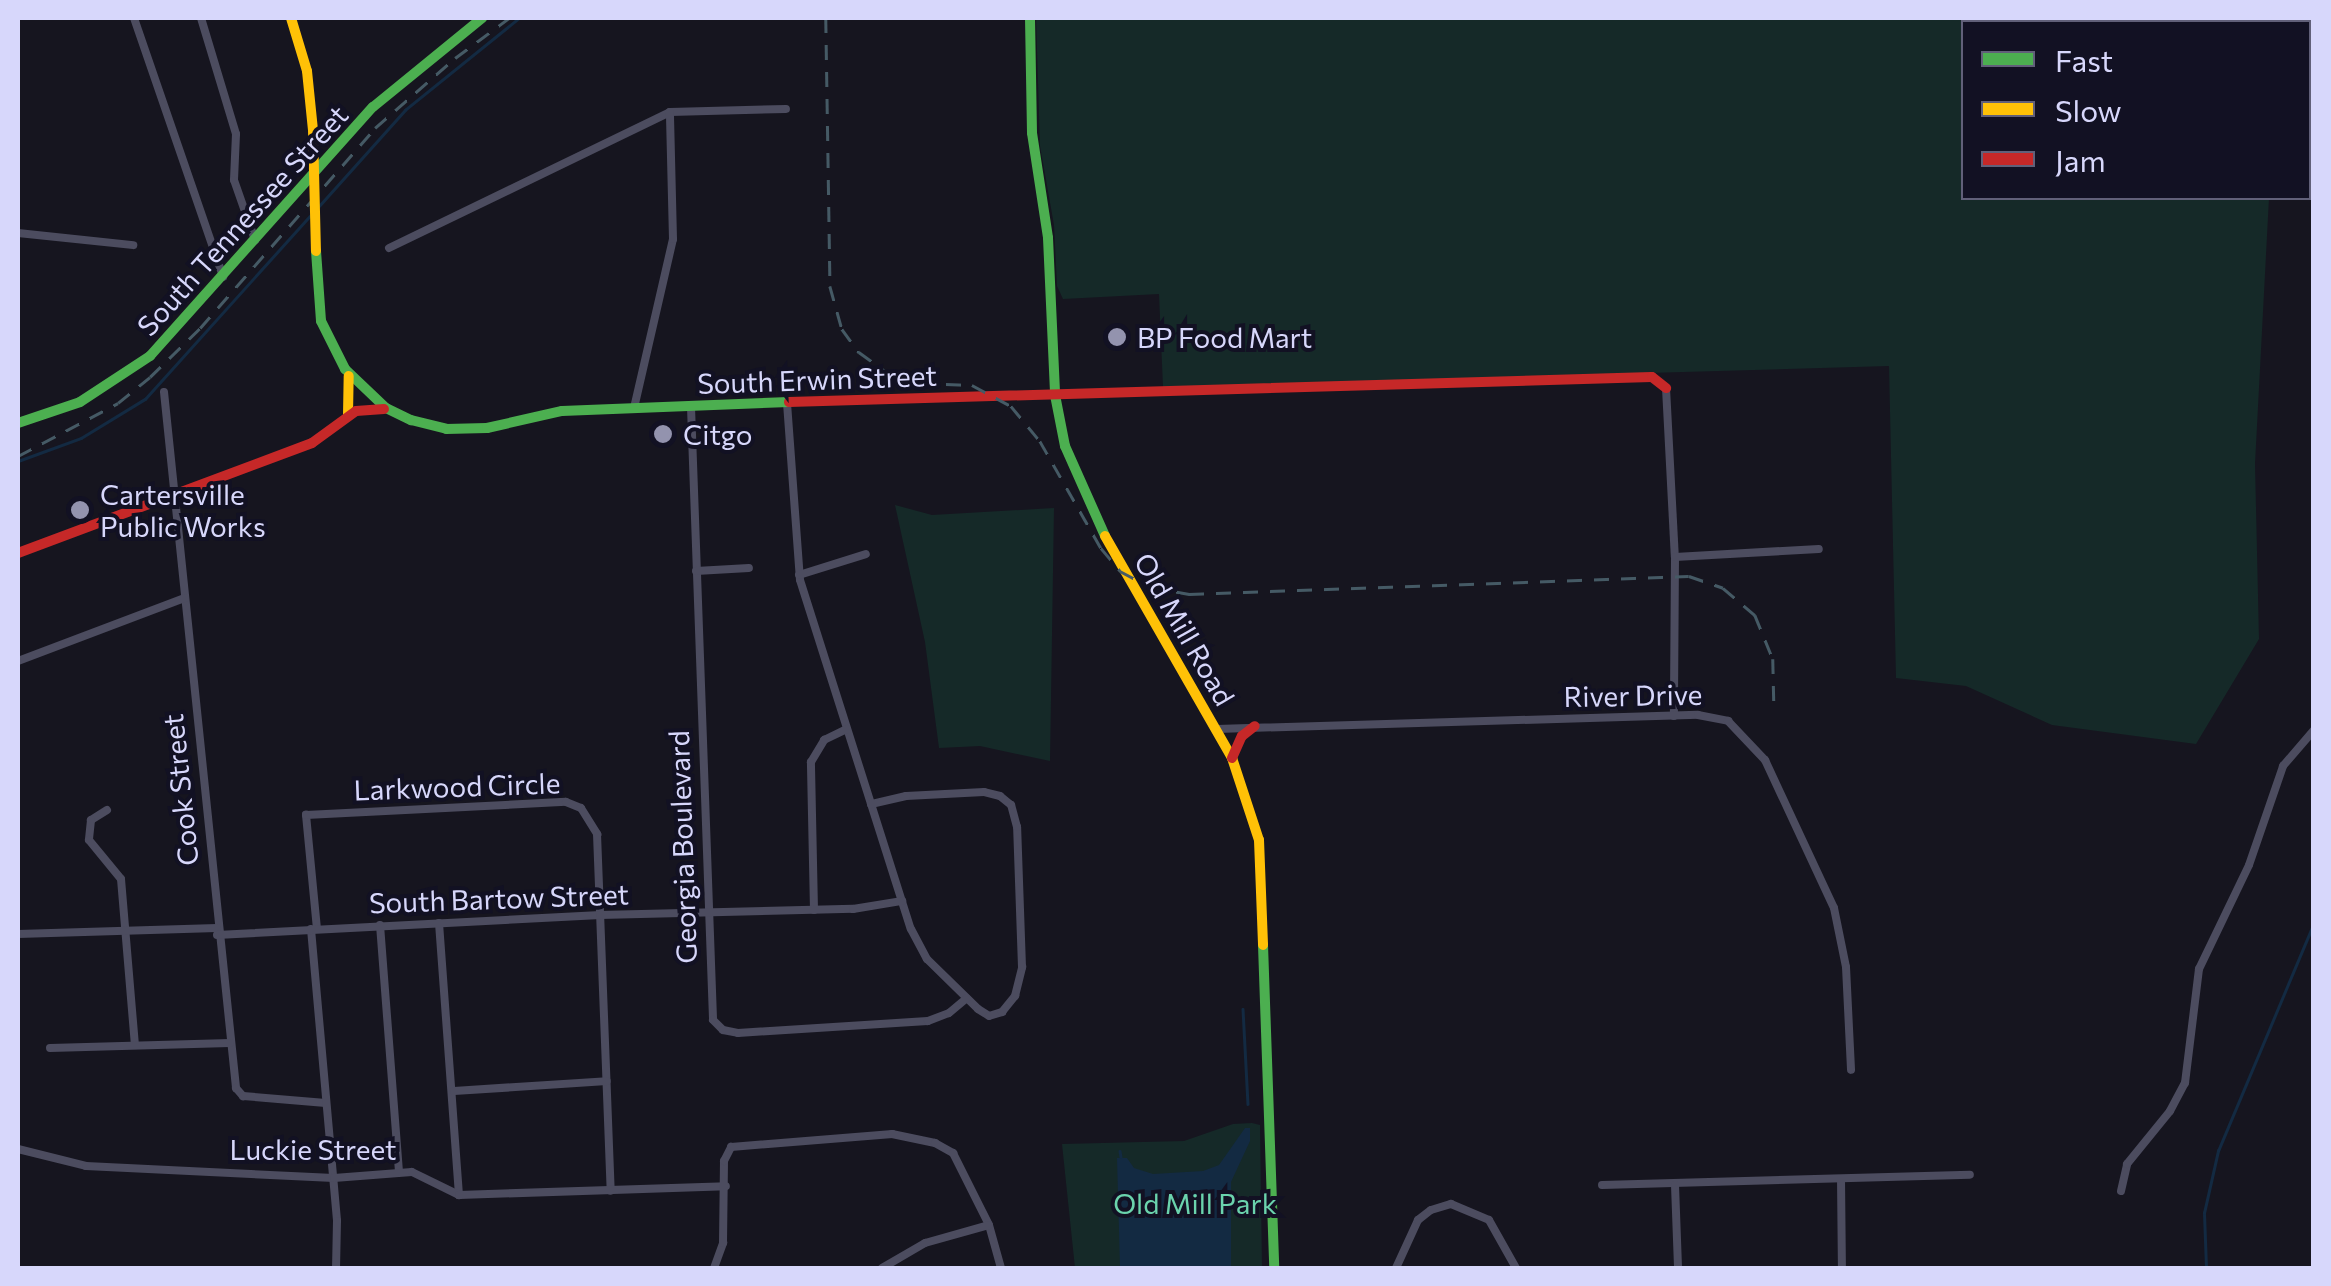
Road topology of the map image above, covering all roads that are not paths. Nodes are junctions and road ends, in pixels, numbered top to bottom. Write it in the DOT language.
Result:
graph roads {
  1 [pos="134,18"];
  2 [pos="202,18"];
  3 [pos="290,18"];
  4 [pos="482,18"];
  5 [pos="1030,18"];
  6 [pos="786,109"];
  7 [pos="670,112"];
  8 [pos="18,233"];
  9 [pos="255,240"];
  10 [pos="132,246"];
  11 [pos="388,248"];
  12 [pos="223,277"];
  13 [pos="349,375"];
  14 [pos="1666,388"];
  15 [pos="164,392"];
  16 [pos="366,393"];
  17 [pos="1055,395"];
  18 [pos="787,403"];
  19 [pos="691,406"];
  20 [pos="634,408"];
  21 [pos="390,410"];
  22 [pos="347,415"];
  23 [pos="18,422"];
  24 [pos="173,495"];
  25 [pos="1819,549"];
  26 [pos="18,553"];
  27 [pos="866,554"];
  28 [pos="1675,557"];
  29 [pos="749,568"];
  30 [pos="696,571"];
  31 [pos="798,575"];
  32 [pos="185,598"];
  33 [pos="18,661"];
  34 [pos="1674,716"];
  35 [pos="1254,726"];
  36 [pos="848,729"];
  37 [pos="1216,729"];
  38 [pos="2314,730"];
  39 [pos="1232,758"];
  40 [pos="871,804"];
  41 [pos="107,810"];
  42 [pos="902,901"];
  43 [pos="814,910"];
  44 [pos="707,914"];
  45 [pos="600,916"];
  46 [pos="439,923"];
  47 [pos="380,925"];
  48 [pos="314,929"];
  49 [pos="125,931"];
  50 [pos="217,932"];
  51 [pos="18,934"];
  52 [pos="967,998"];
  53 [pos="230,1043"];
  54 [pos="135,1044"];
  55 [pos="50,1048"];
  56 [pos="1851,1070"];
  57 [pos="607,1081"];
  58 [pos="454,1091"];
  59 [pos="326,1104"];
  60 [pos="18,1149"];
  61 [pos="399,1171"];
  62 [pos="1970,1175"];
  63 [pos="334,1178"];
  64 [pos="1841,1180"];
  65 [pos="1602,1185"];
  66 [pos="1675,1185"];
  67 [pos="726,1186"];
  68 [pos="611,1191"];
  69 [pos="2122,1191"];
  70 [pos="459,1194"];
  71 [pos="989,1225"];
  72 [pos="336,1268"];
  73 [pos="714,1268"];
  74 [pos="882,1268"];
  75 [pos="1001,1268"];
  76 [pos="1274,1268"];
  77 [pos="1396,1268"];
  78 [pos="1516,1268"];
  79 [pos="1678,1268"];
  80 [pos="1842,1268"];
  1 -- 12 [label="street"];
  2 -- 9 [label="street"];
  3 -- 13 [label="street, bridge"];
  4 -- 9 [label="street, South Tennessee Street"];
  5 -- 17 [label="street, Old Mill Road"];
  6 -- 7 [label="street"];
  7 -- 11 [label="street"];
  7 -- 20 [label="street"];
  8 -- 10 [label="street"];
  9 -- 12 [label="street, South Tennessee Street"];
  12 -- 23 [label="street, South Tennessee Street"];
  13 -- 16 [label="street, South Erwin Street"];
  13 -- 22 [label="street"];
  14 -- 17 [label="street, South Erwin Street"];
  14 -- 28 [label="street"];
  15 -- 24 [label="street, Cook Street"];
  16 -- 21 [label="street, South Erwin Street"];
  16 -- 22 [label="street"];
  17 -- 18 [label="street, South Erwin Street"];
  17 -- 37 [label="street, Old Mill Road"];
  18 -- 19 [label="street, South Erwin Street"];
  18 -- 31 [label="street"];
  19 -- 20 [label="street, South Erwin Street"];
  19 -- 30 [label="street, Georgia Boulevard"];
  20 -- 21 [label="street, South Erwin Street"];
  21 -- 22 [label="street"];
  22 -- 24 [label="street"];
  24 -- 26 [label="street"];
  24 -- 32 [label="street, Cook Street"];
  25 -- 28 [label="street"];
  27 -- 31 [label="street"];
  28 -- 34 [label="street"];
  29 -- 30 [label="street"];
  30 -- 44 [label="street, Georgia Boulevard"];
  31 -- 36 [label="street"];
  32 -- 33 [label="street"];
  32 -- 50 [label="street, Cook Street"];
  34 -- 35 [label="street, River Drive"];
  34 -- 56 [label="street, River Drive"];
  35 -- 37 [label="street, River Drive"];
  35 -- 39 [label="street"];
  36 -- 40 [label="street"];
  36 -- 43 [label="street"];
  37 -- 39 [label="street, Old Mill Road"];
  38 -- 69 [label="street"];
  39 -- 76 [label="street, Old Mill Road"];
  40 -- 42 [label="street"];
  40 -- 52 [label="street"];
  41 -- 49 [label="street"];
  42 -- 43 [label="street, South Bartow Street"];
  42 -- 52 [label="street"];
  43 -- 44 [label="street, South Bartow Street"];
  44 -- 45 [label="street, South Bartow Street"];
  44 -- 52 [label="street, Georgia Boulevard"];
  45 -- 46 [label="street, South Bartow Street"];
  45 -- 48 [label="street, Larkwood Circle"];
  45 -- 57 [label="street, Larkwood Circle"];
  46 -- 47 [label="street, South Bartow Street"];
  46 -- 58 [label="street"];
  47 -- 48 [label="street, South Bartow Street"];
  47 -- 61 [label="street"];
  48 -- 50 [label="street, South Bartow Street"];
  48 -- 59 [label="street"];
  49 -- 50 [label="street, South Bartow Street"];
  49 -- 51 [label="street, South Bartow Street"];
  49 -- 54 [label="street"];
  50 -- 53 [label="street, Cook Street"];
  53 -- 54 [label="street"];
  53 -- 59 [label="street, Cook Street"];
  54 -- 55 [label="street"];
  57 -- 58 [label="street"];
  57 -- 68 [label="street, Larkwood Circle"];
  58 -- 70 [label="street"];
  59 -- 63 [label="street"];
  60 -- 63 [label="street, Luckie Street"];
  61 -- 63 [label="street, Luckie Street"];
  61 -- 70 [label="street, Luckie Street"];
  62 -- 64 [label="street"];
  63 -- 72 [label="street"];
  64 -- 66 [label="street"];
  64 -- 80 [label="street"];
  65 -- 66 [label="street"];
  66 -- 79 [label="street"];
  67 -- 68 [label="street, Luckie Street"];
  67 -- 71 [label="street"];
  67 -- 73 [label="street"];
  68 -- 70 [label="street, Luckie Street"];
  71 -- 74 [label="street"];
  71 -- 75 [label="street"];
  77 -- 78 [label="street"];
}
